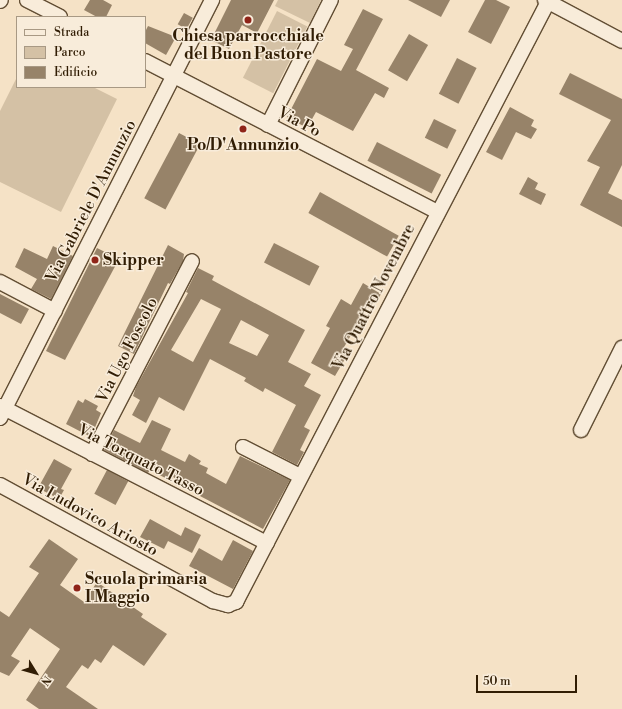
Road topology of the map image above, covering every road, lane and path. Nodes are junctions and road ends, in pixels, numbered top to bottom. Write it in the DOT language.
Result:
graph roads {
  1 [pos="27,0"];
  2 [pos="212,0"];
  3 [pos="331,0"];
  4 [pos="547,1"];
  5 [pos="58,16"];
  6 [pos="622,41"];
  7 [pos="146,62"];
  8 [pos="174,76"];
  9 [pos="268,125"];
  10 [pos="437,212"];
  11 [pos="192,261"];
  12 [pos="0,282"];
  13 [pos="55,311"];
  14 [pos="622,348"];
  15 [pos="2,411"];
  16 [pos="581,430"];
  17 [pos="243,447"];
  18 [pos="92,454"];
  19 [pos="300,476"];
  20 [pos="0,485"];
  21 [pos="267,543"];
  22 [pos="228,605"];
  1 -- 5 [label="street"];
  2 -- 8 [label="street, Via Gabriele D'Annunzio"];
  3 -- 9 [label="street"];
  4 -- 6 [label="street"];
  4 -- 10 [label="street, Via Quattro Novembre"];
  7 -- 8 [label="street, Via Po"];
  8 -- 9 [label="street, Via Po"];
  8 -- 13 [label="street, Via Gabriele D'Annunzio"];
  9 -- 10 [label="street, Via Po"];
  10 -- 19 [label="street, Via Quattro Novembre"];
  11 -- 18 [label="street, Via Ugo Foscolo"];
  12 -- 13 [label="street"];
  13 -- 15 [label="street, Via Gabriele D'Annunzio"];
  14 -- 16 [label="street"];
  15 -- 18 [label="street, Via Torquato Tasso"];
  17 -- 19 [label="street"];
  18 -- 21 [label="street, Via Torquato Tasso"];
  19 -- 21 [label="street, Via Quattro Novembre"];
  20 -- 22 [label="street, Via Ludovico Ariosto"];
  21 -- 22 [label="street, Via Quattro Novembre"];
}
